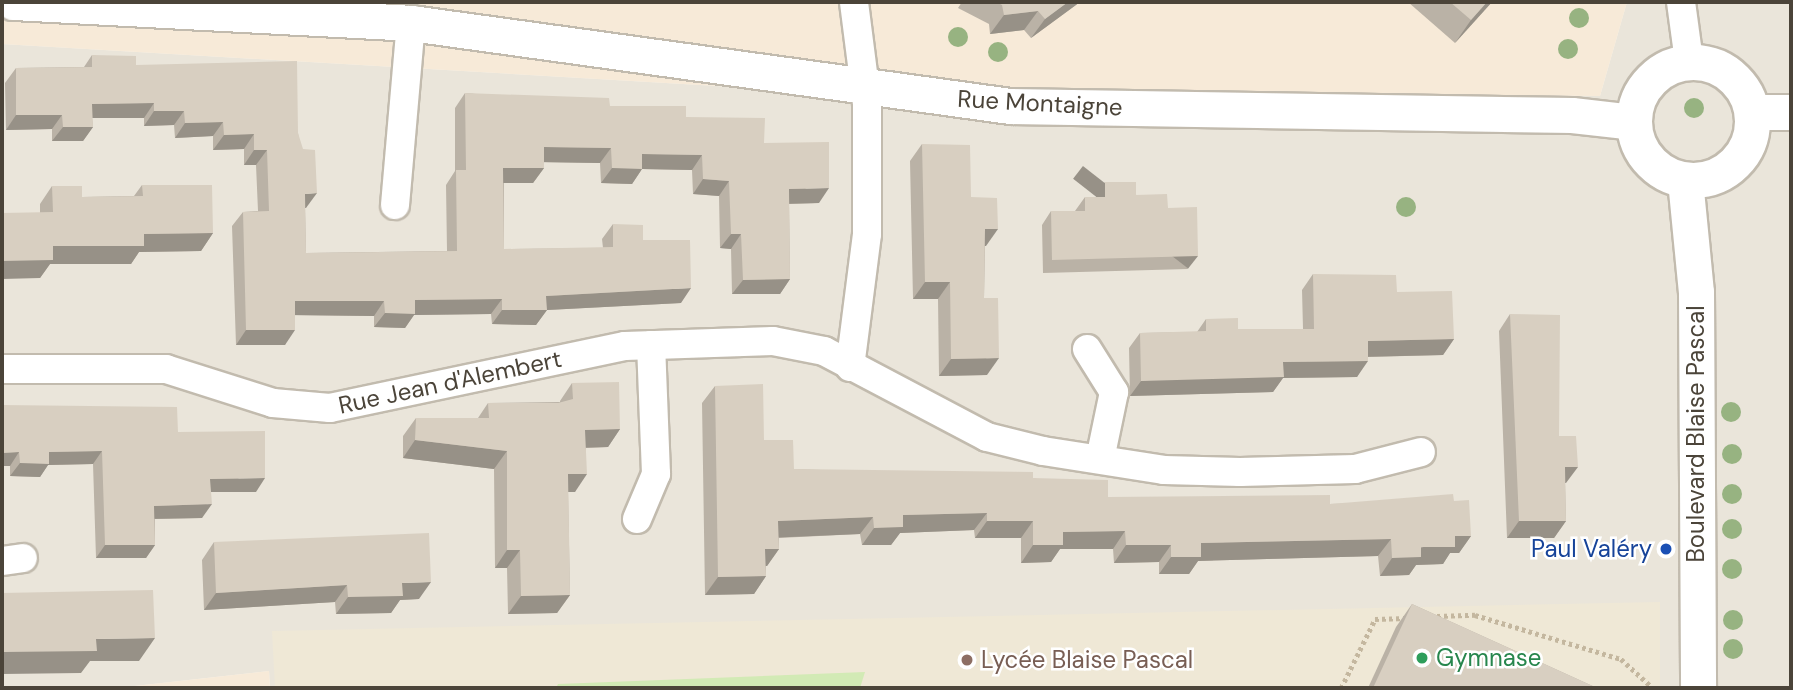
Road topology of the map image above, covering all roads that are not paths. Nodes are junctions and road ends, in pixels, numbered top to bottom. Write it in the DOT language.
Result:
graph roads {
  1 [pos="13,2"];
  2 [pos="854,2"];
  3 [pos="1681,2"];
  4 [pos="411,23"];
  5 [pos="1689,61"];
  6 [pos="864,82"];
  7 [pos="1752,112"];
  8 [pos="1791,112"];
  9 [pos="1633,122"];
  10 [pos="1685,180"];
  11 [pos="395,205"];
  12 [pos="651,345"];
  13 [pos="1087,349"];
  14 [pos="850,367"];
  15 [pos="2,369"];
  16 [pos="1422,452"];
  17 [pos="1100,458"];
  18 [pos="637,519"];
  19 [pos="1698,688"];
  1 -- 4 [label="street, Rue Montaigne"];
  2 -- 6 [label="street"];
  3 -- 5 [label="street"];
  4 -- 6 [label="street, Rue Montaigne"];
  4 -- 11 [label="street"];
  5 -- 7 [label="street"];
  5 -- 9 [label="street"];
  6 -- 9 [label="street, Rue Montaigne"];
  6 -- 14 [label="street"];
  7 -- 8 [label="street"];
  7 -- 10 [label="street"];
  9 -- 10 [label="street"];
  10 -- 19 [label="street, Boulevard Blaise Pascal"];
  12 -- 14 [label="street, Rue Jean d'Alembert"];
  12 -- 15 [label="street, Rue Jean d'Alembert"];
  12 -- 18 [label="street"];
  13 -- 17 [label="street"];
  14 -- 17 [label="street, Rue Jean d'Alembert"];
  16 -- 17 [label="street, Rue Jean d'Alembert"];
}
